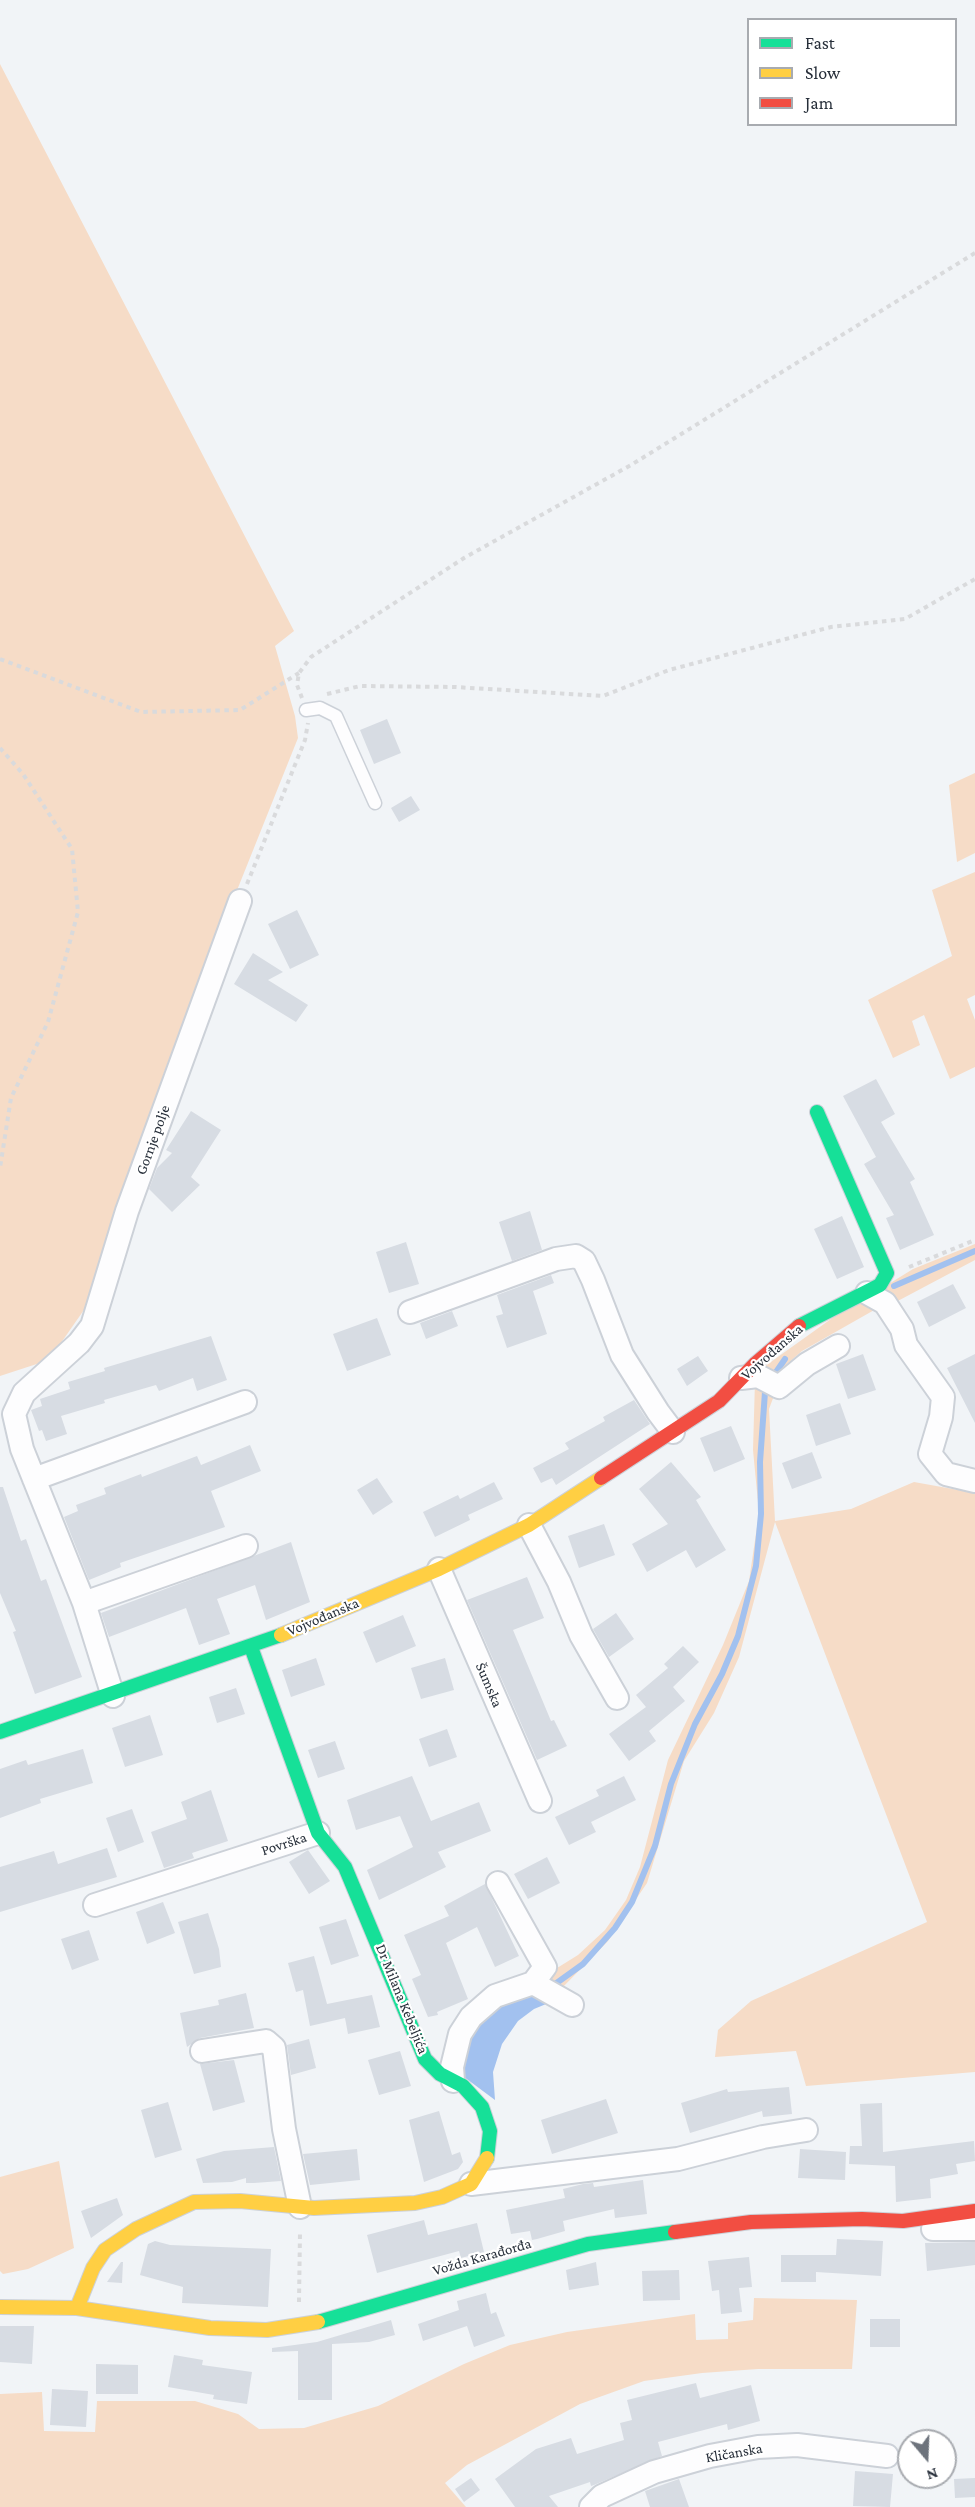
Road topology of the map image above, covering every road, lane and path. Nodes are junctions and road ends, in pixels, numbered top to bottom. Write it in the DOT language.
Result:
graph roads {
  1 [pos="975,253"];
  2 [pos="975,579"];
  3 [pos="0,659"];
  4 [pos="299,673"];
  5 [pos="326,694"];
  6 [pos="314,697"];
  7 [pos="306,711"];
  8 [pos="0,748"];
  9 [pos="375,803"];
  10 [pos="240,901"];
  11 [pos="817,1112"];
  12 [pos="0,1168"];
  13 [pos="975,1240"];
  14 [pos="874,1293"];
  15 [pos="410,1312"];
  16 [pos="838,1346"];
  17 [pos="749,1377"];
  18 [pos="245,1402"];
  19 [pos="674,1432"];
  20 [pos="34,1479"];
  21 [pos="975,1482"];
  22 [pos="529,1525"];
  23 [pos="246,1546"];
  24 [pos="439,1569"];
  25 [pos="84,1603"];
  26 [pos="251,1647"];
  27 [pos="113,1696"];
  28 [pos="617,1698"];
  29 [pos="0,1732"];
  30 [pos="540,1801"];
  31 [pos="318,1833"];
  32 [pos="498,1882"];
  33 [pos="95,1905"];
  34 [pos="534,1983"];
  35 [pos="565,2001"];
  36 [pos="202,2051"];
  37 [pos="453,2081"];
  38 [pos="807,2130"];
  39 [pos="471,2184"];
  40 [pos="300,2207"];
  41 [pos="975,2211"];
  42 [pos="903,2221"];
  43 [pos="975,2229"];
  44 [pos="0,2307"];
  45 [pos="77,2308"];
  46 [pos="299,2326"];
  47 [pos="887,2456"];
  48 [pos="591,2507"];
  1 -- 4 [label="path"];
  2 -- 5 [label="path"];
  3 -- 4 [label="path"];
  4 -- 6 [label="path"];
  7 -- 9 [label="lane"];
  7 -- 10 [label="path"];
  8 -- 12 [label="path"];
  10 -- 20 [label="street, Gornje polje"];
  11 -- 14 [label="street"];
  13 -- 14 [label="path"];
  14 -- 17 [label="street, Vojvođanska"];
  14 -- 21 [label="street"];
  15 -- 19 [label="street"];
  16 -- 17 [label="street"];
  17 -- 19 [label="street, Vojvođanska"];
  18 -- 20 [label="street"];
  19 -- 22 [label="street, Vojvođanska"];
  20 -- 25 [label="street"];
  22 -- 24 [label="street, Vojvođanska"];
  22 -- 28 [label="street"];
  23 -- 25 [label="street"];
  24 -- 26 [label="street, Vojvođanska"];
  24 -- 30 [label="street, Šumska"];
  25 -- 27 [label="street"];
  26 -- 27 [label="street, Vojvođanska"];
  26 -- 31 [label="street, Površka"];
  27 -- 29 [label="street, Vojvođanska"];
  31 -- 33 [label="street, Površka"];
  31 -- 37 [label="street, Dr Milana Kebeljića"];
  32 -- 34 [label="street"];
  34 -- 35 [label="street"];
  34 -- 37 [label="street"];
  36 -- 40 [label="street"];
  37 -- 39 [label="street, Dr Milana Kebeljića"];
  38 -- 39 [label="street"];
  39 -- 40 [label="street"];
  40 -- 45 [label="street"];
  40 -- 46 [label="path"];
  41 -- 42 [label="street, Vožda Karađorđa"];
  42 -- 43 [label="street"];
  42 -- 46 [label="street, Vožda Karađorđa"];
  44 -- 45 [label="street, Vožda Karađorđa"];
  45 -- 46 [label="street, Vožda Karađorđa"];
  47 -- 48 [label="street, Kličanska"];
}
